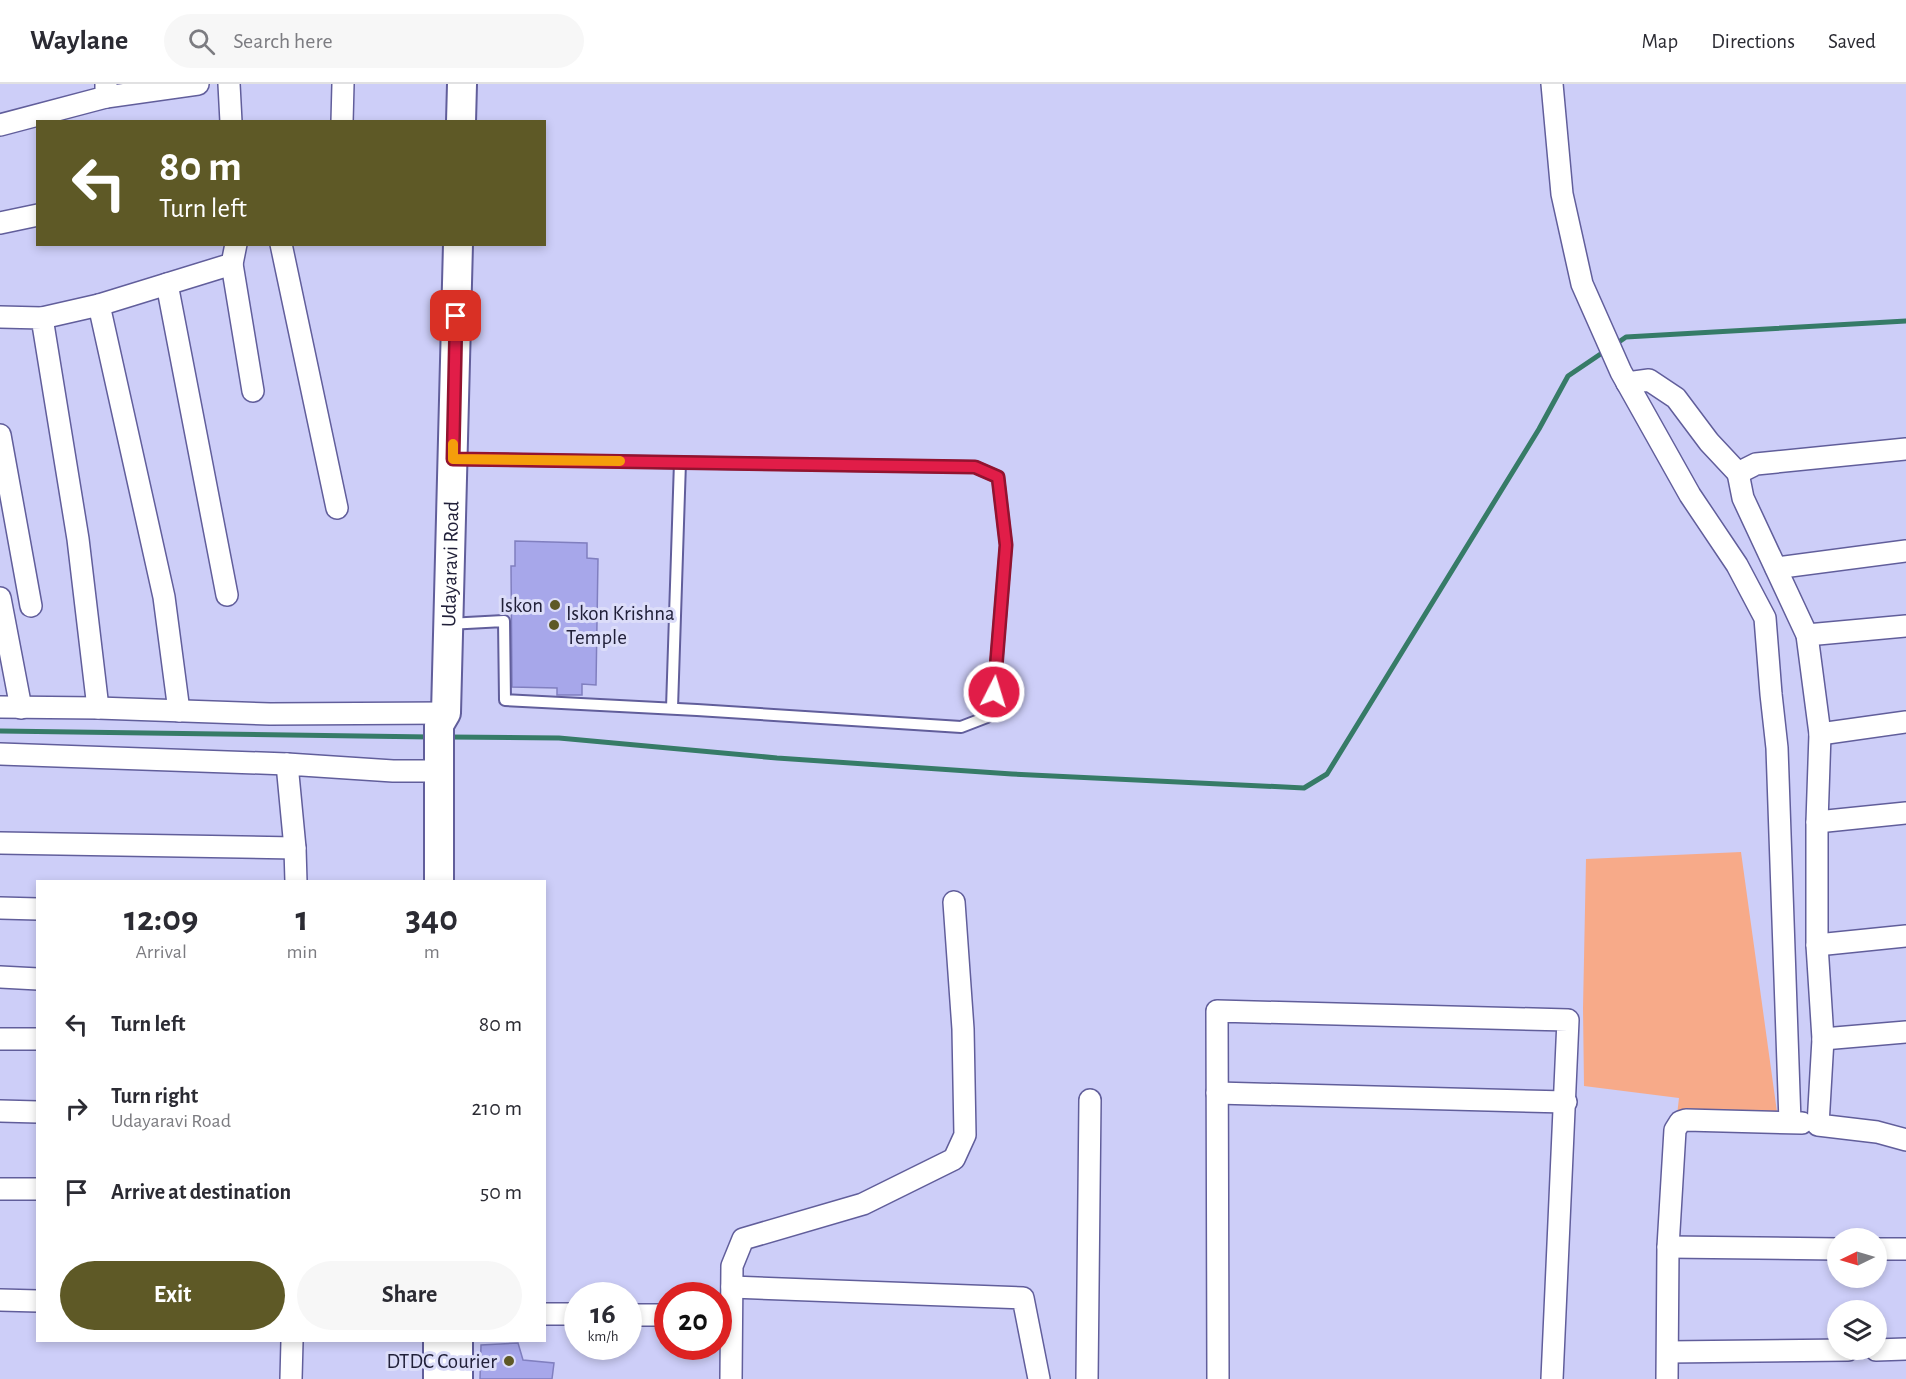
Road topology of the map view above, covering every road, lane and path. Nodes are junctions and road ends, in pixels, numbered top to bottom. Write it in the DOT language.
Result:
graph roads {
  1 [pos="198,84"];
  2 [pos="229,84"];
  3 [pos="343,84"];
  4 [pos="462,84"];
  5 [pos="1552,84"];
  6 [pos="106,90"];
  7 [pos="231,120"];
  8 [pos="342,120"];
  9 [pos="461,120"];
  10 [pos="0,124"];
  11 [pos="36,215"];
  12 [pos="0,223"];
  13 [pos="281,246"];
  14 [pos="458,246"];
  15 [pos="234,254"];
  16 [pos="167,284"];
  17 [pos="99,305"];
  18 [pos="0,317"];
  19 [pos="42,318"];
  20 [pos="1624,378"];
  21 [pos="253,391"];
  22 [pos="0,435"];
  23 [pos="1906,449"];
  24 [pos="453,459"];
  25 [pos="680,462"];
  26 [pos="1738,473"];
  27 [pos="337,508"];
  28 [pos="1906,551"];
  29 [pos="1776,568"];
  30 [pos="227,594"];
  31 [pos="0,598"];
  32 [pos="31,606"];
  33 [pos="448,624"];
  34 [pos="1906,626"];
  35 [pos="1807,635"];
  36 [pos="10,707"];
  37 [pos="98,708"];
  38 [pos="672,708"];
  39 [pos="179,711"];
  40 [pos="446,722"];
  41 [pos="1906,722"];
  42 [pos="1820,734"];
  43 [pos="0,754"];
  44 [pos="287,764"];
  45 [pos="444,768"];
  46 [pos="1906,813"];
  47 [pos="1817,822"];
  48 [pos="0,843"];
  49 [pos="295,848"];
  50 [pos="296,880"];
  51 [pos="439,880"];
  52 [pos="455,880"];
  53 [pos="954,902"];
  54 [pos="0,908"];
  55 [pos="36,909"];
  56 [pos="1906,936"];
  57 [pos="1817,945"];
  58 [pos="0,978"];
  59 [pos="36,978"];
  60 [pos="1906,1032"];
  61 [pos="0,1039"];
  62 [pos="36,1039"];
  63 [pos="1822,1039"];
  64 [pos="1217,1093"];
  65 [pos="1090,1100"];
  66 [pos="1566,1102"];
  67 [pos="0,1111"];
  68 [pos="36,1112"];
  69 [pos="1790,1122"];
  70 [pos="1818,1125"];
  71 [pos="1906,1140"];
  72 [pos="0,1189"];
  73 [pos="36,1189"];
  74 [pos="1668,1247"];
  75 [pos="1827,1249"];
  76 [pos="1887,1249"];
  77 [pos="1906,1249"];
  78 [pos="732,1282"];
  79 [pos="732,1287"];
  80 [pos="0,1300"];
  81 [pos="36,1301"];
  82 [pos="546,1314"];
  83 [pos="564,1314"];
  84 [pos="292,1342"];
  85 [pos="438,1342"];
  86 [pos="458,1342"];
  87 [pos="1906,1349"];
  88 [pos="1827,1350"];
  89 [pos="1887,1350"];
  90 [pos="1668,1352"];
  91 [pos="729,1360"];
  92 [pos="291,1379"];
  93 [pos="438,1379"];
  94 [pos="458,1379"];
  95 [pos="731,1379"];
  96 [pos="1039,1379"];
  97 [pos="1087,1379"];
  98 [pos="1218,1379"];
  99 [pos="1552,1379"];
  100 [pos="1667,1379"];
  1 -- 6 [label="street"];
  2 -- 7 [label="street"];
  3 -- 8 [label="street"];
  4 -- 9 [label="street"];
  5 -- 20 [label="street"];
  6 -- 10 [label="street"];
  11 -- 12 [label="street"];
  13 -- 27 [label="street"];
  14 -- 24 [label="street, Udayaravi Road"];
  15 -- 16 [label="street"];
  15 -- 21 [label="street"];
  16 -- 17 [label="street"];
  16 -- 30 [label="street"];
  17 -- 19 [label="street"];
  17 -- 39 [label="street"];
  18 -- 19 [label="street"];
  19 -- 37 [label="street"];
  20 -- 26 [label="street"];
  20 -- 69 [label="street"];
  22 -- 32 [label="street"];
  23 -- 26 [label="street"];
  24 -- 25 [label="lane"];
  24 -- 33 [label="street, Udayaravi Road"];
  25 -- 38 [label="lane"];
  25 -- 38 [label="lane"];
  26 -- 29 [label="street"];
  28 -- 29 [label="street"];
  29 -- 35 [label="street"];
  31 -- 36 [label="street"];
  33 -- 38 [label="lane"];
  33 -- 40 [label="street, Udayaravi Road"];
  34 -- 35 [label="street"];
  35 -- 42 [label="street"];
  36 -- 37 [label="street"];
  37 -- 39 [label="street"];
  39 -- 40 [label="street"];
  40 -- 45 [label="street, Udayaravi Road"];
  41 -- 42 [label="street"];
  42 -- 47 [label="street"];
  43 -- 44 [label="street"];
  44 -- 45 [label="street"];
  44 -- 49 [label="street"];
  45 -- 51 [label="street, Udayaravi Road"];
  45 -- 52 [label="street"];
  46 -- 47 [label="street"];
  47 -- 57 [label="street"];
  48 -- 49 [label="street"];
  49 -- 50 [label="street"];
  53 -- 78 [label="street"];
  54 -- 55 [label="street"];
  56 -- 57 [label="street"];
  57 -- 63 [label="street"];
  58 -- 59 [label="street"];
  60 -- 63 [label="street"];
  61 -- 62 [label="street"];
  63 -- 70 [label="street"];
  64 -- 66 [label="street"];
  64 -- 66 [label="street"];
  64 -- 98 [label="street"];
  65 -- 97 [label="street"];
  66 -- 99 [label="street"];
  67 -- 68 [label="street"];
  69 -- 70 [label="street"];
  69 -- 74 [label="street"];
  70 -- 71 [label="street"];
  72 -- 73 [label="street"];
  74 -- 75 [label="street"];
  74 -- 90 [label="street"];
  76 -- 77 [label="street"];
  79 -- 96 [label="street"];
  80 -- 81 [label="street"];
  82 -- 83 [label="street"];
  84 -- 92 [label="street"];
  85 -- 93 [label="street"];
  86 -- 94 [label="street"];
  87 -- 89 [label="street"];
  88 -- 90 [label="street"];
  90 -- 100 [label="street"];
  91 -- 95 [label="street"];
}
